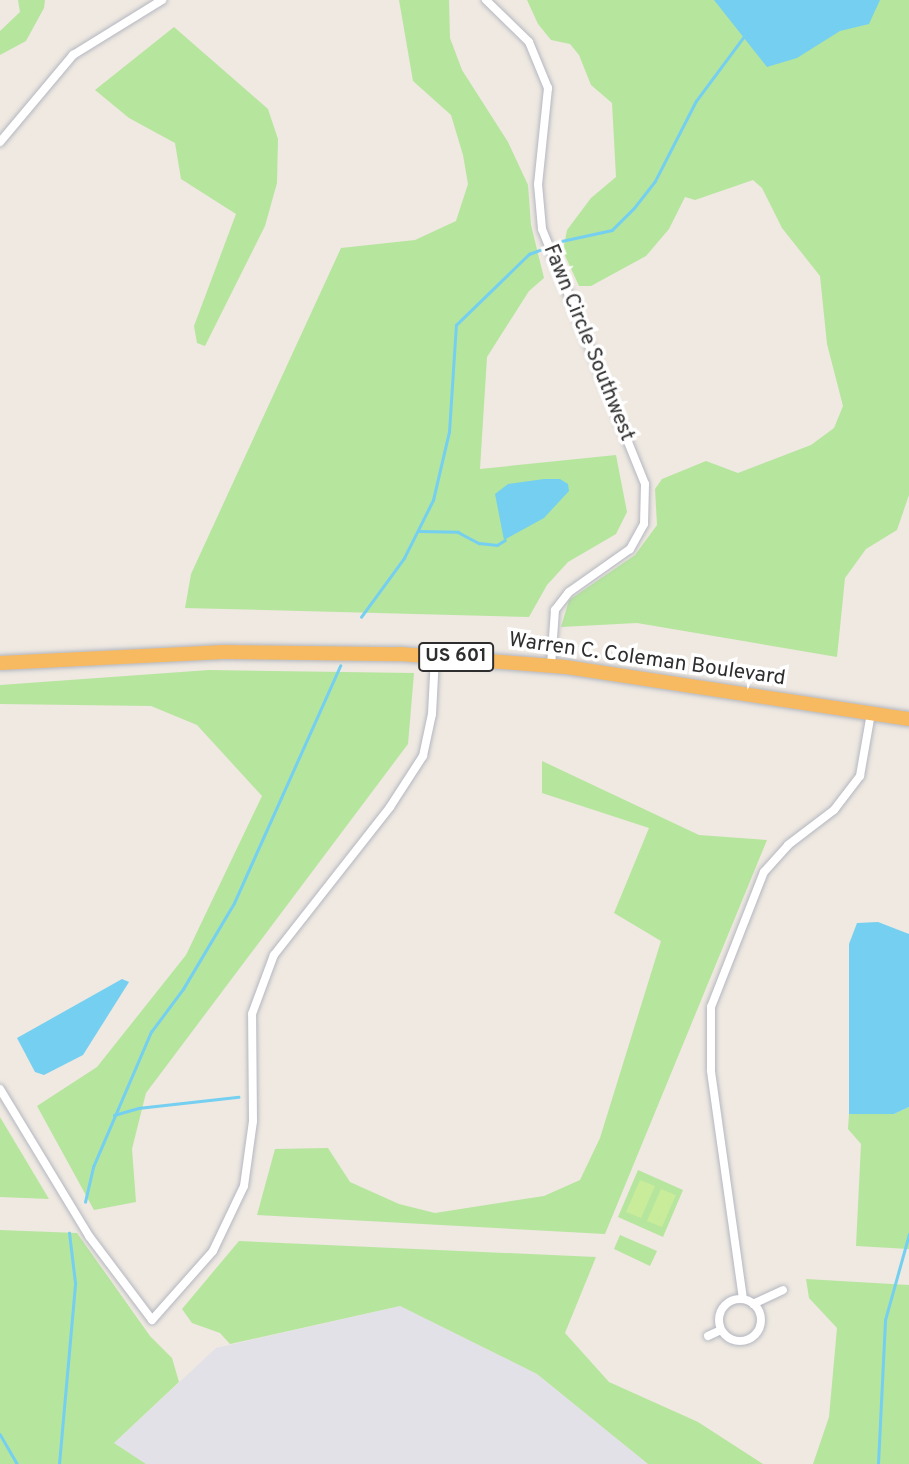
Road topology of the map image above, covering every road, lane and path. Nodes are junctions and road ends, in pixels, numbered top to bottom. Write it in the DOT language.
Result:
graph roads {
  1 [pos="162,0"];
  2 [pos="486,0"];
  3 [pos="0,142"];
  4 [pos="435,656"];
  5 [pos="0,663"];
  6 [pos="551,666"];
  7 [pos="871,713"];
  8 [pos="909,719"];
  9 [pos="0,1089"];
  10 [pos="783,1290"];
  11 [pos="743,1299"];
  12 [pos="753,1304"];
  13 [pos="721,1330"];
  14 [pos="708,1336"];
  1 -- 3 [label="street"];
  2 -- 6 [label="street, Fawn Circle Southwest"];
  4 -- 5 [label="highway, Warren C. Coleman Boulevard / US 601"];
  4 -- 6 [label="highway, Warren C. Coleman Boulevard / US 601"];
  4 -- 9 [label="street"];
  6 -- 7 [label="highway, Warren C. Coleman Boulevard / US 601"];
  7 -- 8 [label="highway, Warren C. Coleman Boulevard / US 601"];
  7 -- 11 [label="street"];
  10 -- 12 [label="street"];
  11 -- 12 [label="street"];
  11 -- 13 [label="street"];
  12 -- 13 [label="street"];
  13 -- 14 [label="street"];
}
